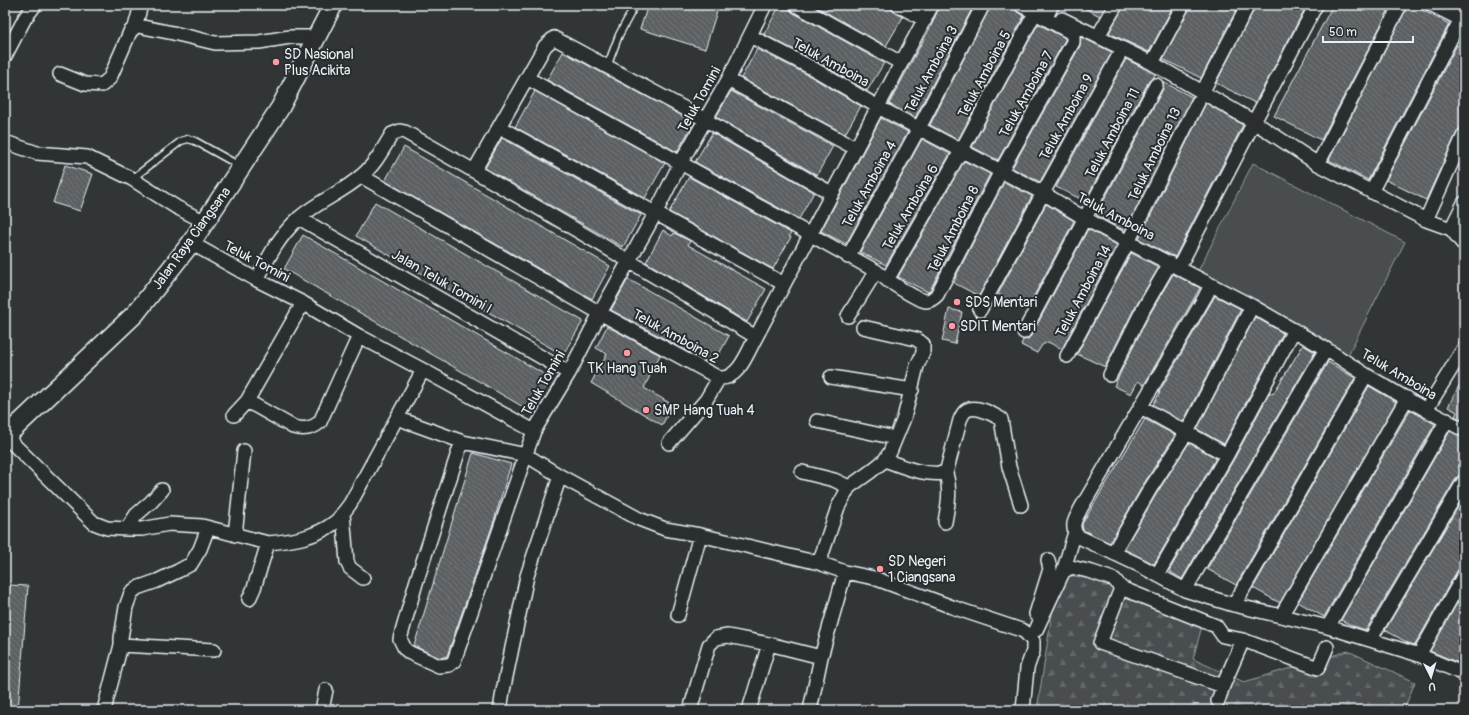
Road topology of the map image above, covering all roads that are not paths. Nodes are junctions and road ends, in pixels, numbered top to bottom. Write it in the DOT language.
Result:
graph roads {
  1 [pos="35,5"];
  2 [pos="142,5"];
  3 [pos="333,5"];
  4 [pos="635,5"];
  5 [pos="765,5"];
  6 [pos="796,5"];
  7 [pos="898,5"];
  8 [pos="932,5"];
  9 [pos="983,5"];
  10 [pos="1021,5"];
  11 [pos="1116,5"];
  12 [pos="1183,5"];
  13 [pos="1248,5"];
  14 [pos="1316,5"];
  15 [pos="1400,5"];
  16 [pos="1432,5"];
  17 [pos="1042,9"];
  18 [pos="1463,18"];
  19 [pos="925,20"];
  20 [pos="135,27"];
  21 [pos="750,36"];
  22 [pos="1098,36"];
  23 [pos="315,41"];
  24 [pos="5,56"];
  25 [pos="1118,57"];
  26 [pos="901,63"];
  27 [pos="1152,63"];
  28 [pos="607,67"];
  29 [pos="60,74"];
  30 [pos="527,78"];
  31 [pos="728,80"];
  32 [pos="1156,85"];
  33 [pos="1200,96"];
  34 [pos="878,107"];
  35 [pos="706,120"];
  36 [pos="1254,122"];
  37 [pos="499,127"];
  38 [pos="919,128"];
  39 [pos="1464,136"];
  40 [pos="5,142"];
  41 [pos="855,148"];
  42 [pos="961,151"];
  43 [pos="680,164"];
  44 [pos="1318,164"];
  45 [pos="241,167"];
  46 [pos="474,171"];
  47 [pos="1001,171"];
  48 [pos="361,176"];
  49 [pos="132,179"];
  50 [pos="1371,192"];
  51 [pos="831,193"];
  52 [pos="1043,193"];
  53 [pos="1464,203"];
  54 [pos="655,214"];
  55 [pos="299,218"];
  56 [pos="1084,218"];
  57 [pos="1426,220"];
  58 [pos="205,222"];
  59 [pos="1451,229"];
  60 [pos="810,235"];
  61 [pos="1128,242"];
  62 [pos="191,243"];
  63 [pos="1464,245"];
  64 [pos="848,256"];
  65 [pos="629,260"];
  66 [pos="1175,265"];
  67 [pos="876,271"];
  68 [pos="256,280"];
  69 [pos="887,280"];
  70 [pos="784,284"];
  71 [pos="1211,285"];
  72 [pos="303,303"];
  73 [pos="1252,306"];
  74 [pos="980,310"];
  75 [pos="600,312"];
  76 [pos="848,316"];
  77 [pos="863,327"];
  78 [pos="1294,330"];
  79 [pos="1024,332"];
  80 [pos="359,336"];
  81 [pos="756,337"];
  82 [pos="1326,348"];
  83 [pos="1464,348"];
  84 [pos="1067,356"];
  85 [pos="423,370"];
  86 [pos="569,373"];
  87 [pos="1110,375"];
  88 [pos="1366,375"];
  89 [pos="831,377"];
  90 [pos="719,378"];
  91 [pos="912,390"];
  92 [pos="1407,398"];
  93 [pos="247,401"];
  94 [pos="1142,407"];
  95 [pos="1426,410"];
  96 [pos="234,415"];
  97 [pos="397,418"];
  98 [pos="1447,420"];
  99 [pos="817,421"];
  100 [pos="1464,430"];
  101 [pos="534,431"];
  102 [pos="1187,432"];
  103 [pos="5,437"];
  104 [pos="895,438"];
  105 [pos="463,442"];
  106 [pos="670,443"];
  107 [pos="244,451"];
  108 [pos="526,455"];
  109 [pos="1227,456"];
  110 [pos="885,460"];
  111 [pos="802,472"];
  112 [pos="946,473"];
  113 [pos="560,476"];
  114 [pos="1464,481"];
  115 [pos="849,487"];
  116 [pos="162,490"];
  117 [pos="1021,505"];
  118 [pos="343,513"];
  119 [pos="945,522"];
  120 [pos="208,528"];
  121 [pos="127,529"];
  122 [pos="1075,532"];
  123 [pos="235,535"];
  124 [pos="700,535"];
  125 [pos="268,543"];
  126 [pos="1113,552"];
  127 [pos="1048,560"];
  128 [pos="819,563"];
  129 [pos="845,572"];
  130 [pos="1062,572"];
  131 [pos="1157,575"];
  132 [pos="1464,575"];
  133 [pos="363,578"];
  134 [pos="1121,588"];
  135 [pos="1185,590"];
  136 [pos="249,599"];
  137 [pos="1234,605"];
  138 [pos="678,615"];
  139 [pos="1281,616"];
  140 [pos="1328,627"];
  141 [pos="1034,636"];
  142 [pos="1243,640"];
  143 [pos="1370,640"];
  144 [pos="769,644"];
  145 [pos="121,645"];
  146 [pos="1327,647"];
  147 [pos="214,650"];
  148 [pos="1419,655"];
  149 [pos="821,657"];
  150 [pos="1464,674"];
  151 [pos="1223,686"];
  152 [pos="326,690"];
  153 [pos="1218,701"];
  154 [pos="104,710"];
  155 [pos="322,710"];
  156 [pos="500,710"];
  157 [pos="690,710"];
  158 [pos="749,710"];
  159 [pos="810,710"];
  160 [pos="1023,710"];
  1 -- 24 [label="street"];
  2 -- 20 [label="street"];
  3 -- 23 [label="main road, Jalan Raya Ciangsana"];
  4 -- 28 [label="lane"];
  5 -- 21 [label="street, Teluk Tomini"];
  6 -- 26 [label="street"];
  7 -- 19 [label="street"];
  8 -- 19 [label="street, Teluk Amboina 2"];
  9 -- 38 [label="street, Teluk Amboina 3"];
  10 -- 17 [label="street"];
  11 -- 22 [label="street"];
  12 -- 27 [label="street"];
  13 -- 33 [label="street, Teluk Amboina 13"];
  14 -- 36 [label="street"];
  15 -- 44 [label="street"];
  16 -- 18 [label="street"];
  17 -- 22 [label="street"];
  17 -- 42 [label="street, Teluk Amboina 5"];
  17 -- 47 [label="street, Teluk Amboina 7"];
  18 -- 50 [label="street"];
  19 -- 26 [label="street, Teluk Amboina 2"];
  20 -- 23 [label="street"];
  20 -- 29 [label="street"];
  21 -- 31 [label="street, Teluk Tomini"];
  21 -- 34 [label="street, Teluk Amboina"];
  22 -- 27 [label="street"];
  23 -- 45 [label="main road, Jalan Raya Ciangsana"];
  25 -- 52 [label="street, Teluk Amboina 9"];
  26 -- 34 [label="street, Teluk Amboina 2"];
  27 -- 33 [label="street"];
  28 -- 30 [label="street"];
  28 -- 35 [label="street"];
  30 -- 37 [label="street"];
  30 -- 43 [label="street"];
  31 -- 35 [label="street, Teluk Tomini"];
  31 -- 41 [label="street"];
  32 -- 56 [label="street, Teluk Amboina 11"];
  33 -- 36 [label="street"];
  33 -- 61 [label="street, Teluk Amboina 13"];
  34 -- 38 [label="street, Teluk Amboina"];
  34 -- 41 [label="street, Teluk Amboina 2"];
  35 -- 43 [label="street, Teluk Tomini"];
  35 -- 51 [label="street"];
  36 -- 44 [label="street"];
  36 -- 66 [label="street"];
  37 -- 46 [label="street"];
  37 -- 54 [label="street"];
  38 -- 42 [label="street, Teluk Amboina"];
  38 -- 64 [label="street, Teluk Amboina 4"];
  39 -- 57 [label="street"];
  40 -- 49 [label="street"];
  41 -- 51 [label="street, Teluk Amboina 2"];
  42 -- 47 [label="street, Teluk Amboina"];
  42 -- 69 [label="street, Teluk Amboina 6"];
  43 -- 54 [label="street, Teluk Tomini"];
  43 -- 60 [label="street"];
  44 -- 50 [label="street"];
  45 -- 49 [label="lane"];
  45 -- 58 [label="main road, Jalan Raya Ciangsana"];
  46 -- 48 [label="street"];
  46 -- 65 [label="street"];
  47 -- 52 [label="street, Teluk Amboina"];
  47 -- 69 [label="street, Teluk Amboina 8"];
  48 -- 55 [label="street"];
  48 -- 75 [label="street, Teluk Amboina 2"];
  49 -- 58 [label="street"];
  50 -- 57 [label="street"];
  51 -- 60 [label="street, Teluk Amboina 2"];
  52 -- 56 [label="street, Teluk Amboina"];
  52 -- 74 [label="street, Teluk Amboina 9"];
  53 -- 59 [label="street"];
  54 -- 65 [label="street, Teluk Tomini"];
  54 -- 70 [label="street"];
  55 -- 68 [label="street"];
  55 -- 86 [label="street, Jalan Teluk Tomini I"];
  56 -- 61 [label="street, Teluk Amboina"];
  56 -- 79 [label="street, Teluk Amboina 11"];
  57 -- 59 [label="street"];
  58 -- 62 [label="main road, Jalan Raya Ciangsana"];
  59 -- 63 [label="street"];
  60 -- 64 [label="street"];
  60 -- 70 [label="street, Teluk Amboina 2"];
  61 -- 66 [label="street, Teluk Amboina"];
  61 -- 84 [label="street, Teluk Amboina 14"];
  62 -- 68 [label="street, Teluk Tomini"];
  62 -- 103 [label="main road, Jalan Raya Ciangsana"];
  64 -- 67 [label="street"];
  65 -- 75 [label="street, Teluk Tomini"];
  65 -- 81 [label="street"];
  66 -- 71 [label="street, Teluk Amboina"];
  66 -- 87 [label="street"];
  67 -- 69 [label="street"];
  67 -- 76 [label="street"];
  68 -- 72 [label="street, Teluk Tomini"];
  70 -- 81 [label="street, Teluk Amboina 2"];
  71 -- 73 [label="street, Teluk Amboina"];
  71 -- 94 [label="street"];
  72 -- 80 [label="street, Teluk Tomini"];
  72 -- 93 [label="street"];
  73 -- 78 [label="street, Teluk Amboina"];
  73 -- 102 [label="street"];
  75 -- 86 [label="street, Teluk Tomini"];
  75 -- 90 [label="street, Teluk Amboina 2"];
  77 -- 91 [label="street"];
  78 -- 82 [label="street, Teluk Amboina"];
  78 -- 109 [label="street"];
  80 -- 85 [label="street, Teluk Tomini"];
  80 -- 93 [label="street"];
  81 -- 90 [label="street, Teluk Amboina 2"];
  82 -- 88 [label="street, Teluk Amboina"];
  82 -- 135 [label="street"];
  83 -- 95 [label="street"];
  85 -- 97 [label="street"];
  85 -- 101 [label="street, Teluk Tomini"];
  86 -- 101 [label="street, Teluk Tomini"];
  88 -- 92 [label="street, Teluk Amboina"];
  88 -- 137 [label="street"];
  89 -- 91 [label="street"];
  90 -- 106 [label="street"];
  91 -- 104 [label="street"];
  92 -- 95 [label="street, Teluk Amboina"];
  92 -- 139 [label="street"];
  93 -- 96 [label="street"];
  94 -- 102 [label="street"];
  94 -- 122 [label="street"];
  95 -- 98 [label="street, Teluk Amboina"];
  97 -- 105 [label="street"];
  97 -- 118 [label="street"];
  98 -- 100 [label="street, Teluk Amboina"];
  98 -- 140 [label="street"];
  99 -- 104 [label="street"];
  101 -- 108 [label="street"];
  102 -- 109 [label="street"];
  102 -- 126 [label="street"];
  103 -- 121 [label="street"];
  104 -- 110 [label="street"];
  105 -- 108 [label="street"];
  105 -- 108 [label="street"];
  107 -- 123 [label="street"];
  108 -- 113 [label="street"];
  109 -- 131 [label="street"];
  110 -- 112 [label="street"];
  110 -- 115 [label="street"];
  111 -- 115 [label="street"];
  112 -- 117 [label="street"];
  112 -- 119 [label="street"];
  113 -- 124 [label="street"];
  113 -- 156 [label="street"];
  114 -- 143 [label="street"];
  115 -- 128 [label="street"];
  116 -- 121 [label="street"];
  118 -- 125 [label="street"];
  118 -- 133 [label="street"];
  120 -- 121 [label="street"];
  120 -- 123 [label="street"];
  120 -- 145 [label="street"];
  122 -- 126 [label="street"];
  122 -- 130 [label="street"];
  123 -- 125 [label="street"];
  124 -- 128 [label="street"];
  124 -- 138 [label="street"];
  125 -- 136 [label="street"];
  126 -- 131 [label="street"];
  127 -- 141 [label="street"];
  128 -- 129 [label="street"];
  129 -- 141 [label="street"];
  129 -- 149 [label="street"];
  130 -- 134 [label="street"];
  130 -- 141 [label="street"];
  131 -- 135 [label="street"];
  132 -- 148 [label="street"];
  134 -- 142 [label="street"];
  134 -- 151 [label="street"];
  135 -- 137 [label="street"];
  137 -- 139 [label="street"];
  139 -- 140 [label="street"];
  140 -- 143 [label="street"];
  141 -- 160 [label="street"];
  142 -- 146 [label="street"];
  142 -- 151 [label="street"];
  143 -- 148 [label="street"];
  144 -- 149 [label="street"];
  144 -- 157 [label="street"];
  144 -- 158 [label="street"];
  145 -- 147 [label="street"];
  145 -- 154 [label="street"];
  148 -- 150 [label="street"];
  149 -- 159 [label="street"];
  151 -- 153 [label="street"];
  152 -- 155 [label="street"];
}
